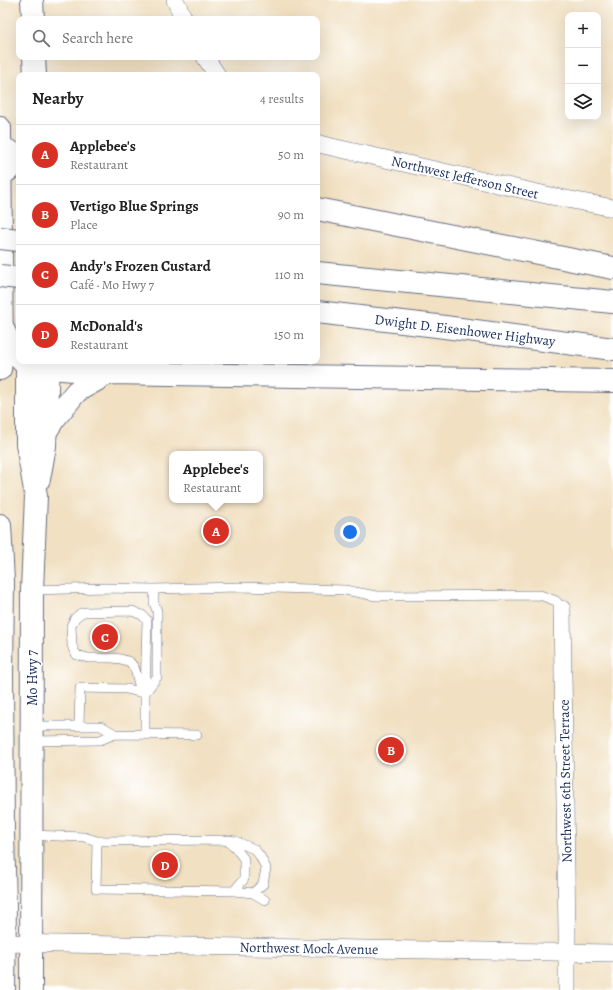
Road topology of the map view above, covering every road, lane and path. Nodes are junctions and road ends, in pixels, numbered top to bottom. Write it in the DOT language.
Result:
graph roads {
  1 [pos="32,0"];
  2 [pos="175,0"];
  3 [pos="33,16"];
  4 [pos="183,16"];
  5 [pos="34,60"];
  6 [pos="207,60"];
  7 [pos="35,72"];
  8 [pos="215,72"];
  9 [pos="0,128"];
  10 [pos="320,144"];
  11 [pos="0,147"];
  12 [pos="16,156"];
  13 [pos="16,163"];
  14 [pos="0,176"];
  15 [pos="613,208"];
  16 [pos="320,210"];
  17 [pos="0,238"];
  18 [pos="16,240"];
  19 [pos="613,268"];
  20 [pos="320,272"];
  21 [pos="0,276"];
  22 [pos="16,278"];
  23 [pos="613,302"];
  24 [pos="320,312"];
  25 [pos="613,349"];
  26 [pos="16,351"];
  27 [pos="21,364"];
  28 [pos="22,364"];
  29 [pos="48,364"];
  30 [pos="109,373"];
  31 [pos="613,381"];
  32 [pos="45,433"];
  33 [pos="36,496"];
  34 [pos="0,525"];
  35 [pos="2,581"];
  36 [pos="154,589"];
  37 [pos="32,590"];
  38 [pos="562,609"];
  39 [pos="1,674"];
  40 [pos="145,692"];
  41 [pos="79,726"];
  42 [pos="32,733"];
  43 [pos="115,734"];
  44 [pos="145,735"];
  45 [pos="197,735"];
  46 [pos="1,737"];
  47 [pos="1,834"];
  48 [pos="32,835"];
  49 [pos="226,840"];
  50 [pos="97,841"];
  51 [pos="234,891"];
  52 [pos="253,893"];
  53 [pos="265,900"];
  54 [pos="2,943"];
  55 [pos="31,944"];
  56 [pos="568,952"];
  57 [pos="613,953"];
  58 [pos="4,990"];
  59 [pos="31,990"];
  60 [pos="567,990"];
  1 -- 3 [label="main road"];
  2 -- 4 [label="street"];
  5 -- 7 [label="main road"];
  6 -- 8 [label="street"];
  9 -- 11 [label="main road"];
  10 -- 15 [label="street, Northwest Jefferson Street"];
  11 -- 12 [label="main road"];
  11 -- 14 [label="main road"];
  13 -- 14 [label="main road"];
  14 -- 26 [label="main road"];
  16 -- 19 [label="main road"];
  17 -- 18 [label="main road, bridge"];
  20 -- 23 [label="main road"];
  21 -- 22 [label="main road, bridge"];
  24 -- 25 [label="main road, Dwight D. Eisenhower Highway"];
  27 -- 33 [label="main road, Mo Hwy 7"];
  28 -- 32 [label="main road"];
  29 -- 30 [label="main road"];
  30 -- 31 [label="main road"];
  30 -- 32 [label="main road"];
  32 -- 33 [label="main road"];
  33 -- 37 [label="main road, Mo Hwy 7"];
  34 -- 35 [label="main road"];
  35 -- 39 [label="main road"];
  36 -- 37 [label="lane"];
  36 -- 38 [label="lane"];
  36 -- 40 [label="lane"];
  37 -- 42 [label="main road, Mo Hwy 7"];
  38 -- 56 [label="street, Northwest 6th Street Terrace"];
  39 -- 46 [label="main road"];
  40 -- 40 [label="lane"];
  40 -- 41 [label="lane"];
  40 -- 44 [label="lane"];
  41 -- 42 [label="lane"];
  41 -- 43 [label="lane"];
  42 -- 43 [label="lane"];
  42 -- 48 [label="main road, Mo Hwy 7"];
  43 -- 44 [label="lane"];
  44 -- 45 [label="lane"];
  46 -- 47 [label="main road"];
  47 -- 54 [label="main road"];
  48 -- 50 [label="lane"];
  48 -- 55 [label="main road, Mo Hwy 7"];
  49 -- 50 [label="lane"];
  49 -- 51 [label="lane"];
  49 -- 52 [label="lane"];
  50 -- 51 [label="lane"];
  51 -- 52 [label="lane"];
  52 -- 53 [label="lane"];
  54 -- 55 [label="street, Northwest Mock Avenue"];
  54 -- 58 [label="main road"];
  55 -- 56 [label="street, Northwest Mock Avenue"];
  55 -- 59 [label="main road, Mo Hwy 7"];
  56 -- 57 [label="street, Northwest Mock Avenue"];
  56 -- 60 [label="street, Northwest 6th Street Terrace"];
}
